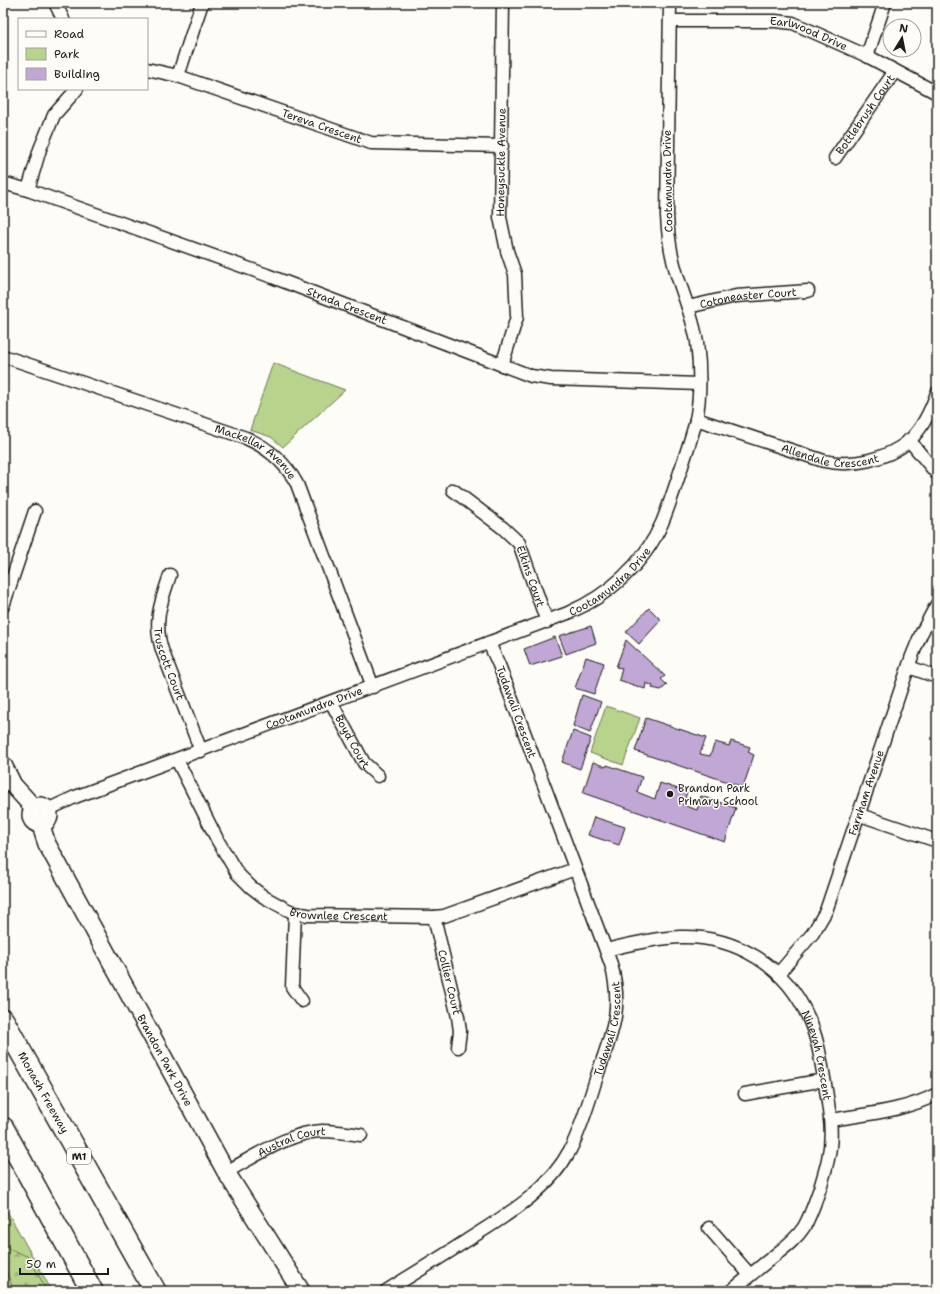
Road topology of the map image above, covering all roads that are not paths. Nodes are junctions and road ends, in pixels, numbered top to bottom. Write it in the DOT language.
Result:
graph roads {
  1 [pos="202,3"];
  2 [pos="504,3"];
  3 [pos="670,3"];
  4 [pos="885,3"];
  5 [pos="56,4"];
  6 [pos="63,18"];
  7 [pos="670,21"];
  8 [pos="867,56"];
  9 [pos="148,69"];
  10 [pos="896,71"];
  11 [pos="178,76"];
  12 [pos="76,90"];
  13 [pos="937,93"];
  14 [pos="502,146"];
  15 [pos="834,158"];
  16 [pos="3,183"];
  17 [pos="28,190"];
  18 [pos="808,291"];
  19 [pos="688,307"];
  20 [pos="3,356"];
  21 [pos="502,366"];
  22 [pos="699,384"];
  23 [pos="937,393"];
  24 [pos="696,419"];
  25 [pos="909,440"];
  26 [pos="937,474"];
  27 [pos="453,490"];
  28 [pos="34,511"];
  29 [pos="170,575"];
  30 [pos="937,604"];
  31 [pos="3,606"];
  32 [pos="547,622"];
  33 [pos="490,643"];
  34 [pos="909,667"];
  35 [pos="937,677"];
  36 [pos="373,687"];
  37 [pos="331,702"];
  38 [pos="201,751"];
  39 [pos="177,760"];
  40 [pos="3,765"];
  41 [pos="378,776"];
  42 [pos="41,814"];
  43 [pos="860,815"];
  44 [pos="937,841"];
  45 [pos="575,869"];
  46 [pos="295,913"];
  47 [pos="434,918"];
  48 [pos="606,950"];
  49 [pos="779,973"];
  50 [pos="302,1001"];
  51 [pos="3,1020"];
  52 [pos="458,1046"];
  53 [pos="824,1080"];
  54 [pos="745,1094"];
  55 [pos="937,1094"];
  56 [pos="831,1120"];
  57 [pos="3,1128"];
  58 [pos="361,1135"];
  59 [pos="226,1172"];
  60 [pos="709,1228"];
  61 [pos="750,1275"];
  62 [pos="92,1291"];
  63 [pos="154,1291"];
  64 [pos="301,1291"];
  65 [pos="386,1291"];
  66 [pos="731,1291"];
  1 -- 11 [label="street"];
  2 -- 14 [label="street, Honeysuckle Avenue"];
  3 -- 7 [label="street, Cootamundra Drive"];
  4 -- 8 [label="street"];
  5 -- 6 [label="street"];
  7 -- 8 [label="street, Earlwood Drive"];
  7 -- 19 [label="street, Cootamundra Drive"];
  8 -- 10 [label="street, Earlwood Drive"];
  9 -- 11 [label="street, Tereva Crescent"];
  10 -- 13 [label="street, Earlwood Drive"];
  10 -- 15 [label="street, Bottlebrush Court"];
  11 -- 14 [label="street, Tereva Crescent"];
  12 -- 17 [label="street"];
  14 -- 21 [label="street, Honeysuckle Avenue"];
  16 -- 17 [label="street, Strada Crescent"];
  17 -- 21 [label="street, Strada Crescent"];
  18 -- 19 [label="street, Cotoneaster Court"];
  19 -- 22 [label="street, Cootamundra Drive"];
  20 -- 36 [label="street, Mackellar Avenue"];
  21 -- 22 [label="street, Strada Crescent"];
  22 -- 24 [label="street, Cootamundra Drive"];
  23 -- 25 [label="street, Allendale Crescent"];
  24 -- 25 [label="street, Allendale Crescent"];
  24 -- 32 [label="street, Cootamundra Drive"];
  25 -- 26 [label="street"];
  27 -- 32 [label="street, Elkins Court"];
  28 -- 31 [label="street"];
  29 -- 38 [label="street, Truscott Court"];
  30 -- 34 [label="street, Farnham Avenue"];
  32 -- 33 [label="street, Cootamundra Drive"];
  33 -- 36 [label="street, Cootamundra Drive"];
  33 -- 45 [label="street, Tudawali Crescent"];
  34 -- 35 [label="street"];
  34 -- 43 [label="street, Farnham Avenue"];
  36 -- 37 [label="street, Cootamundra Drive"];
  37 -- 38 [label="street, Cootamundra Drive"];
  37 -- 41 [label="street, Boyd Court"];
  38 -- 39 [label="street, Cootamundra Drive"];
  39 -- 42 [label="street, Cootamundra Drive"];
  39 -- 46 [label="street, Brownlee Crescent"];
  40 -- 42 [label="street"];
  42 -- 59 [label="street, Brandon Park Drive"];
  43 -- 44 [label="street"];
  43 -- 49 [label="street, Farnham Avenue"];
  45 -- 47 [label="street, Brownlee Crescent"];
  45 -- 48 [label="street, Tudawali Crescent"];
  46 -- 47 [label="street, Brownlee Crescent"];
  46 -- 50 [label="street"];
  47 -- 52 [label="street, Collier Court"];
  48 -- 49 [label="street, Ninevah Crescent"];
  48 -- 65 [label="street, Tudawali Crescent"];
  49 -- 53 [label="street, Ninevah Crescent"];
  51 -- 63 [label="highway, Monash Freeway / M1"];
  53 -- 54 [label="street"];
  53 -- 56 [label="street, Ninevah Crescent"];
  55 -- 56 [label="street"];
  56 -- 61 [label="street, Ninevah Crescent"];
  57 -- 62 [label="highway"];
  58 -- 59 [label="street, Austral Court"];
  59 -- 64 [label="street, Brandon Park Drive"];
  60 -- 61 [label="street"];
  61 -- 66 [label="street, Ninevah Crescent"];
}
